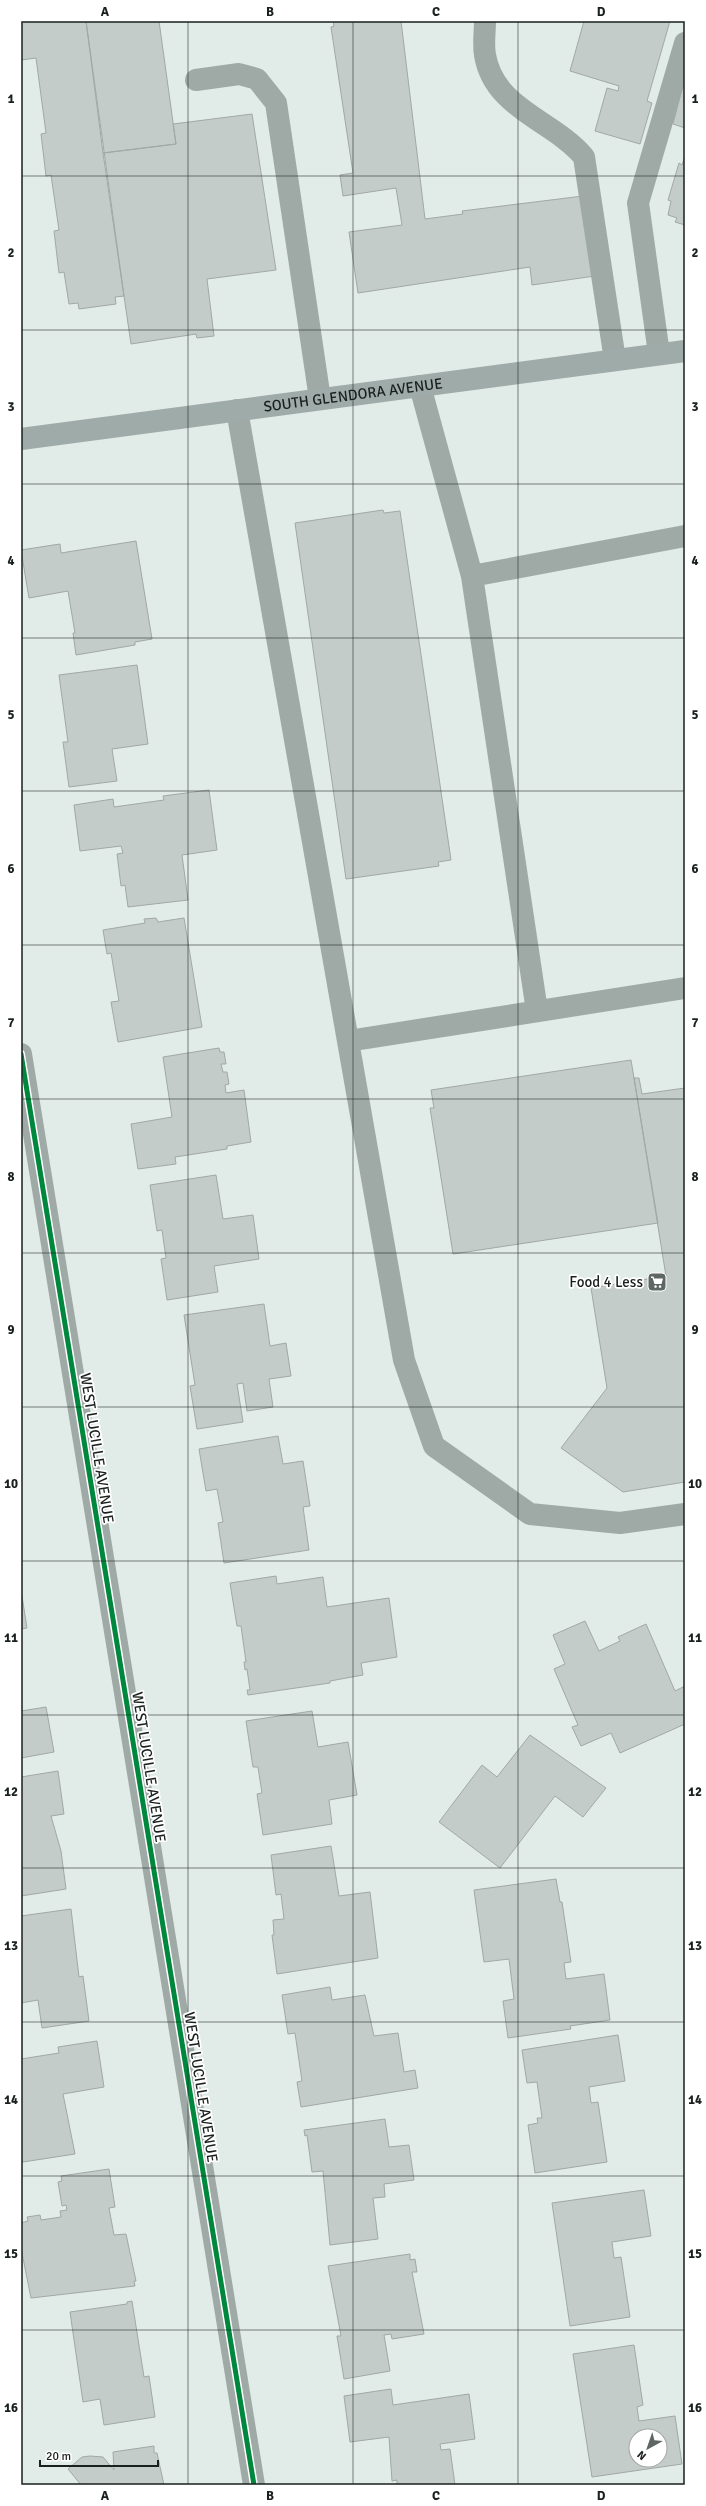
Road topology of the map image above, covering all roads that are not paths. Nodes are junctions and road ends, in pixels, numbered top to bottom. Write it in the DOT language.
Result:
graph roads {
  1 [pos="485,21"];
  2 [pos="685,43"];
  3 [pos="196,80"];
  4 [pos="685,351"];
  5 [pos="659,354"];
  6 [pos="615,360"];
  7 [pos="420,386"];
  8 [pos="320,399"];
  9 [pos="237,410"];
  10 [pos="21,435"];
  11 [pos="685,536"];
  12 [pos="472,576"];
  13 [pos="685,988"];
  14 [pos="537,1011"];
  15 [pos="348,1041"];
  16 [pos="21,1054"];
  17 [pos="685,1514"];
  18 [pos="254,2485"];
  1 -- 6 [label="street"];
  2 -- 5 [label="street"];
  3 -- 8 [label="street"];
  4 -- 5 [label="main road, SOUTH GLENDORA AVENUE"];
  5 -- 6 [label="main road, SOUTH GLENDORA AVENUE"];
  6 -- 7 [label="main road, SOUTH GLENDORA AVENUE"];
  7 -- 8 [label="main road, SOUTH GLENDORA AVENUE"];
  7 -- 12 [label="street"];
  8 -- 9 [label="main road, SOUTH GLENDORA AVENUE"];
  9 -- 10 [label="main road, SOUTH GLENDORA AVENUE"];
  9 -- 15 [label="street"];
  11 -- 12 [label="street"];
  12 -- 14 [label="street"];
  13 -- 14 [label="street"];
  14 -- 15 [label="street"];
  15 -- 17 [label="street"];
  16 -- 18 [label="street, WEST LUCILLE AVENUE"];
}
